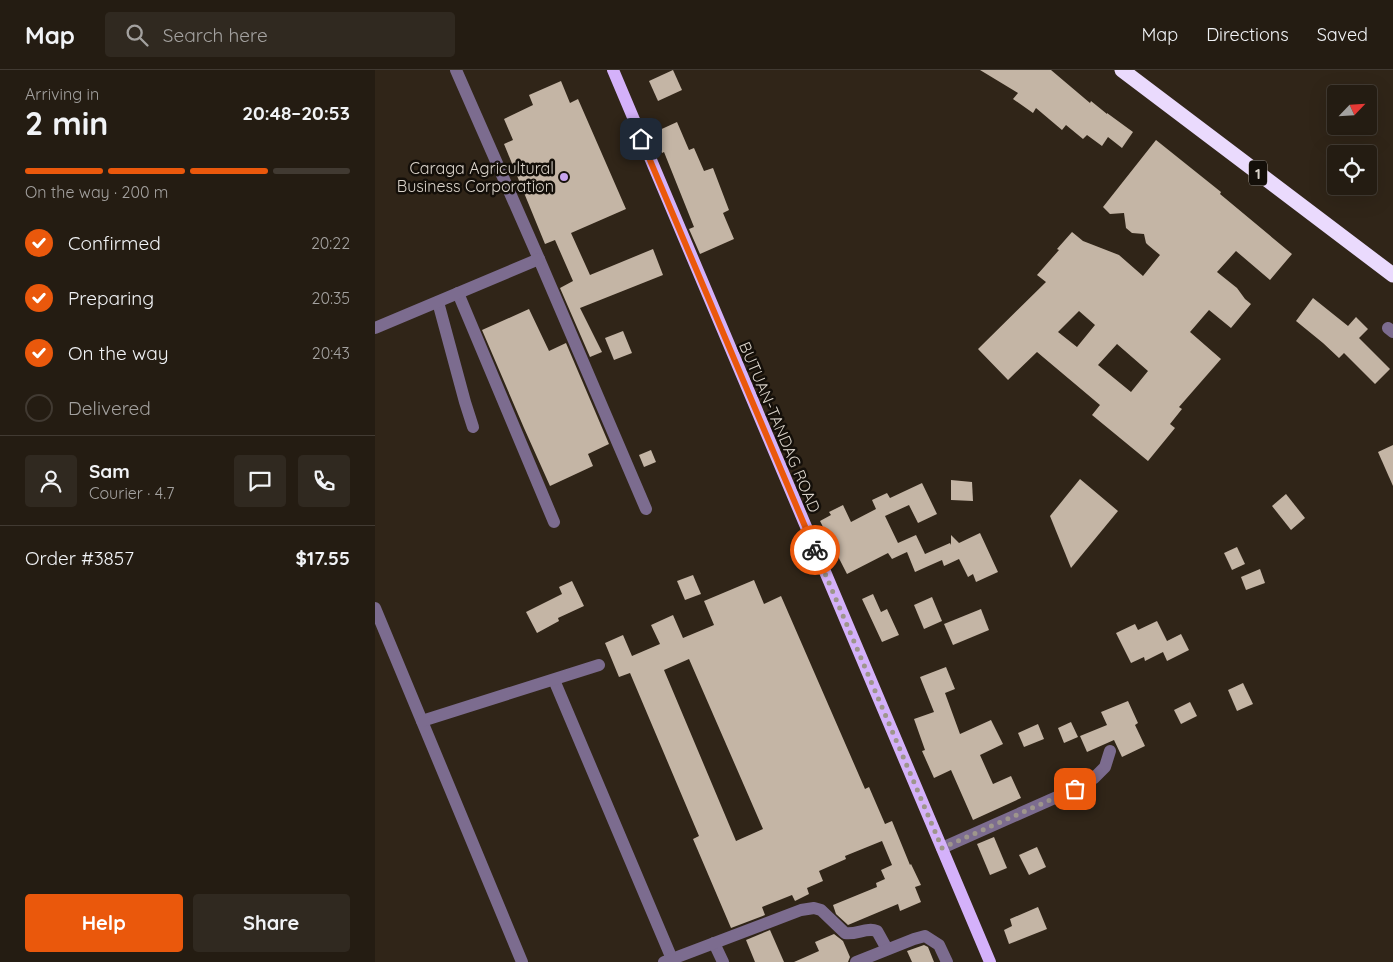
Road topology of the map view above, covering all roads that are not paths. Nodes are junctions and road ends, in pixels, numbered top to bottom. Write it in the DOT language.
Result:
graph roads {
  1 [pos="456,70"];
  2 [pos="613,70"];
  3 [pos="1122,70"];
  4 [pos="539,259"];
  5 [pos="1393,275"];
  6 [pos="458,293"];
  7 [pos="438,302"];
  8 [pos="375,328"];
  9 [pos="473,427"];
  10 [pos="646,508"];
  11 [pos="554,522"];
  12 [pos="375,608"];
  13 [pos="599,665"];
  14 [pos="554,680"];
  15 [pos="422,721"];
  16 [pos="1110,751"];
  17 [pos="942,848"];
  18 [pos="713,943"];
  19 [pos="887,950"];
  20 [pos="668,961"];
  21 [pos="522,962"];
  22 [pos="723,962"];
  23 [pos="856,962"];
  24 [pos="947,962"];
  25 [pos="990,962"];
  1 -- 4 [label="lane"];
  2 -- 17 [label="main road, BUTUAN-TANDAG ROAD"];
  3 -- 5 [label="highway, 1"];
  4 -- 6 [label="lane"];
  4 -- 10 [label="lane"];
  6 -- 7 [label="lane"];
  6 -- 11 [label="lane"];
  7 -- 8 [label="lane"];
  7 -- 9 [label="lane"];
  12 -- 15 [label="lane"];
  13 -- 14 [label="lane"];
  14 -- 15 [label="lane"];
  14 -- 20 [label="lane"];
  15 -- 21 [label="lane"];
  16 -- 17 [label="lane"];
  17 -- 25 [label="main road, BUTUAN-TANDAG ROAD"];
  18 -- 19 [label="lane"];
  18 -- 20 [label="lane"];
  18 -- 22 [label="lane"];
  19 -- 23 [label="lane"];
  19 -- 24 [label="lane"];
}
